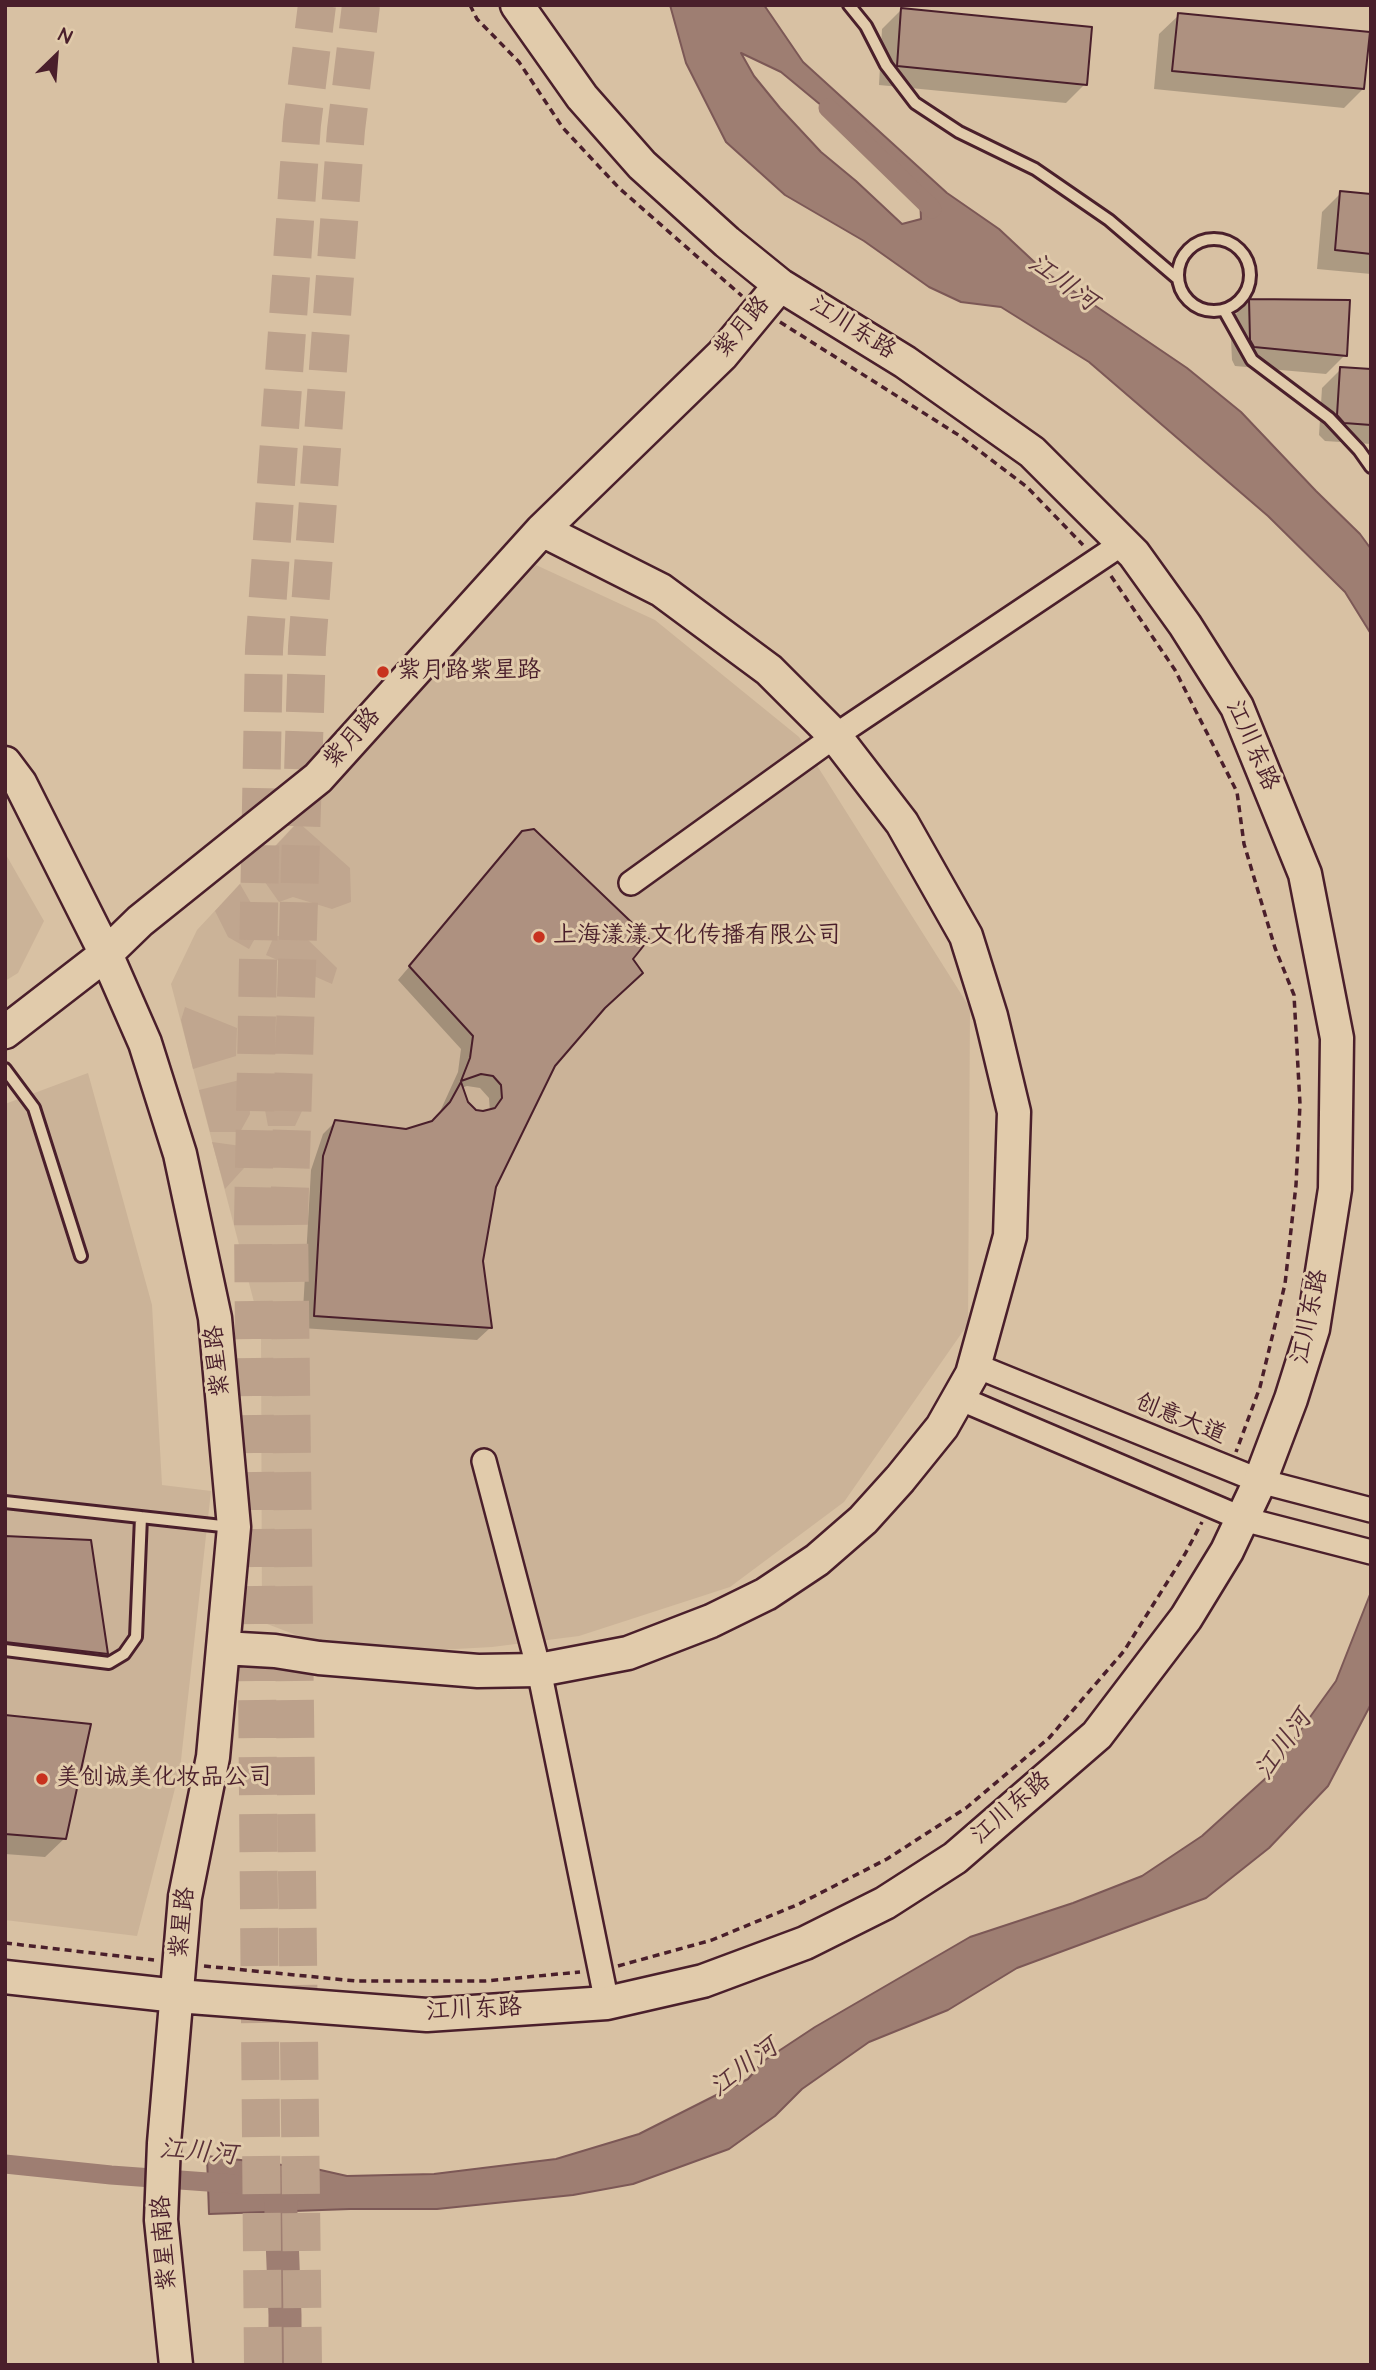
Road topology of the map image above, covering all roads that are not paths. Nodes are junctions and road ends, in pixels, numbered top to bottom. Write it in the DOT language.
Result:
graph roads {
  1 [pos="517,5"];
  2 [pos="849,5"];
  3 [pos="1178,279"];
  4 [pos="780,285"];
  5 [pos="1224,310"];
  6 [pos="1371,467"];
  7 [pos="542,530"];
  8 [pos="1123,543"];
  9 [pos="835,736"];
  10 [pos="5,762"];
  11 [pos="631,883"];
  12 [pos="106,954"];
  13 [pos="5,1032"];
  14 [pos="5,1069"];
  15 [pos="81,1256"];
  16 [pos="974,1365"];
  17 [pos="959,1398"];
  18 [pos="484,1461"];
  19 [pos="1260,1480"];
  20 [pos="5,1502"];
  21 [pos="1371,1510"];
  22 [pos="141,1517"];
  23 [pos="1244,1519"];
  24 [pos="234,1527"];
  25 [pos="1369,1552"];
  26 [pos="223,1648"];
  27 [pos="5,1650"];
  28 [pos="538,1670"];
  29 [pos="5,1977"];
  30 [pos="177,1996"];
  31 [pos="607,2003"];
  32 [pos="176,2365"];
  1 -- 4 [label="street, 江川东路"];
  2 -- 3 [label="lane"];
  3 -- 5 [label="lane"];
  3 -- 5 [label="lane"];
  4 -- 7 [label="street, 紫月路"];
  4 -- 8 [label="street, 江川东路"];
  5 -- 6 [label="lane"];
  7 -- 9 [label="street"];
  7 -- 12 [label="street, 紫月路"];
  8 -- 9 [label="street"];
  8 -- 19 [label="street, 江川东路"];
  9 -- 11 [label="street"];
  9 -- 16 [label="street"];
  10 -- 12 [label="street, 紫星路"];
  12 -- 13 [label="street, 紫月路"];
  12 -- 24 [label="street, 紫星路"];
  14 -- 15 [label="lane"];
  16 -- 17 [label="street"];
  16 -- 19 [label="street, 创意大道"];
  17 -- 23 [label="street"];
  17 -- 28 [label="street"];
  18 -- 28 [label="street"];
  19 -- 21 [label="street, 创意大道"];
  19 -- 23 [label="street, 江川东路"];
  20 -- 22 [label="lane"];
  22 -- 24 [label="lane"];
  22 -- 27 [label="lane"];
  23 -- 25 [label="street"];
  23 -- 31 [label="street, 江川东路"];
  24 -- 26 [label="street, 紫星路"];
  26 -- 28 [label="street"];
  26 -- 30 [label="street, 紫星路"];
  28 -- 31 [label="street"];
  29 -- 30 [label="street, 江川东路"];
  30 -- 31 [label="street, 江川东路"];
  30 -- 32 [label="street, 紫星南路"];
}
